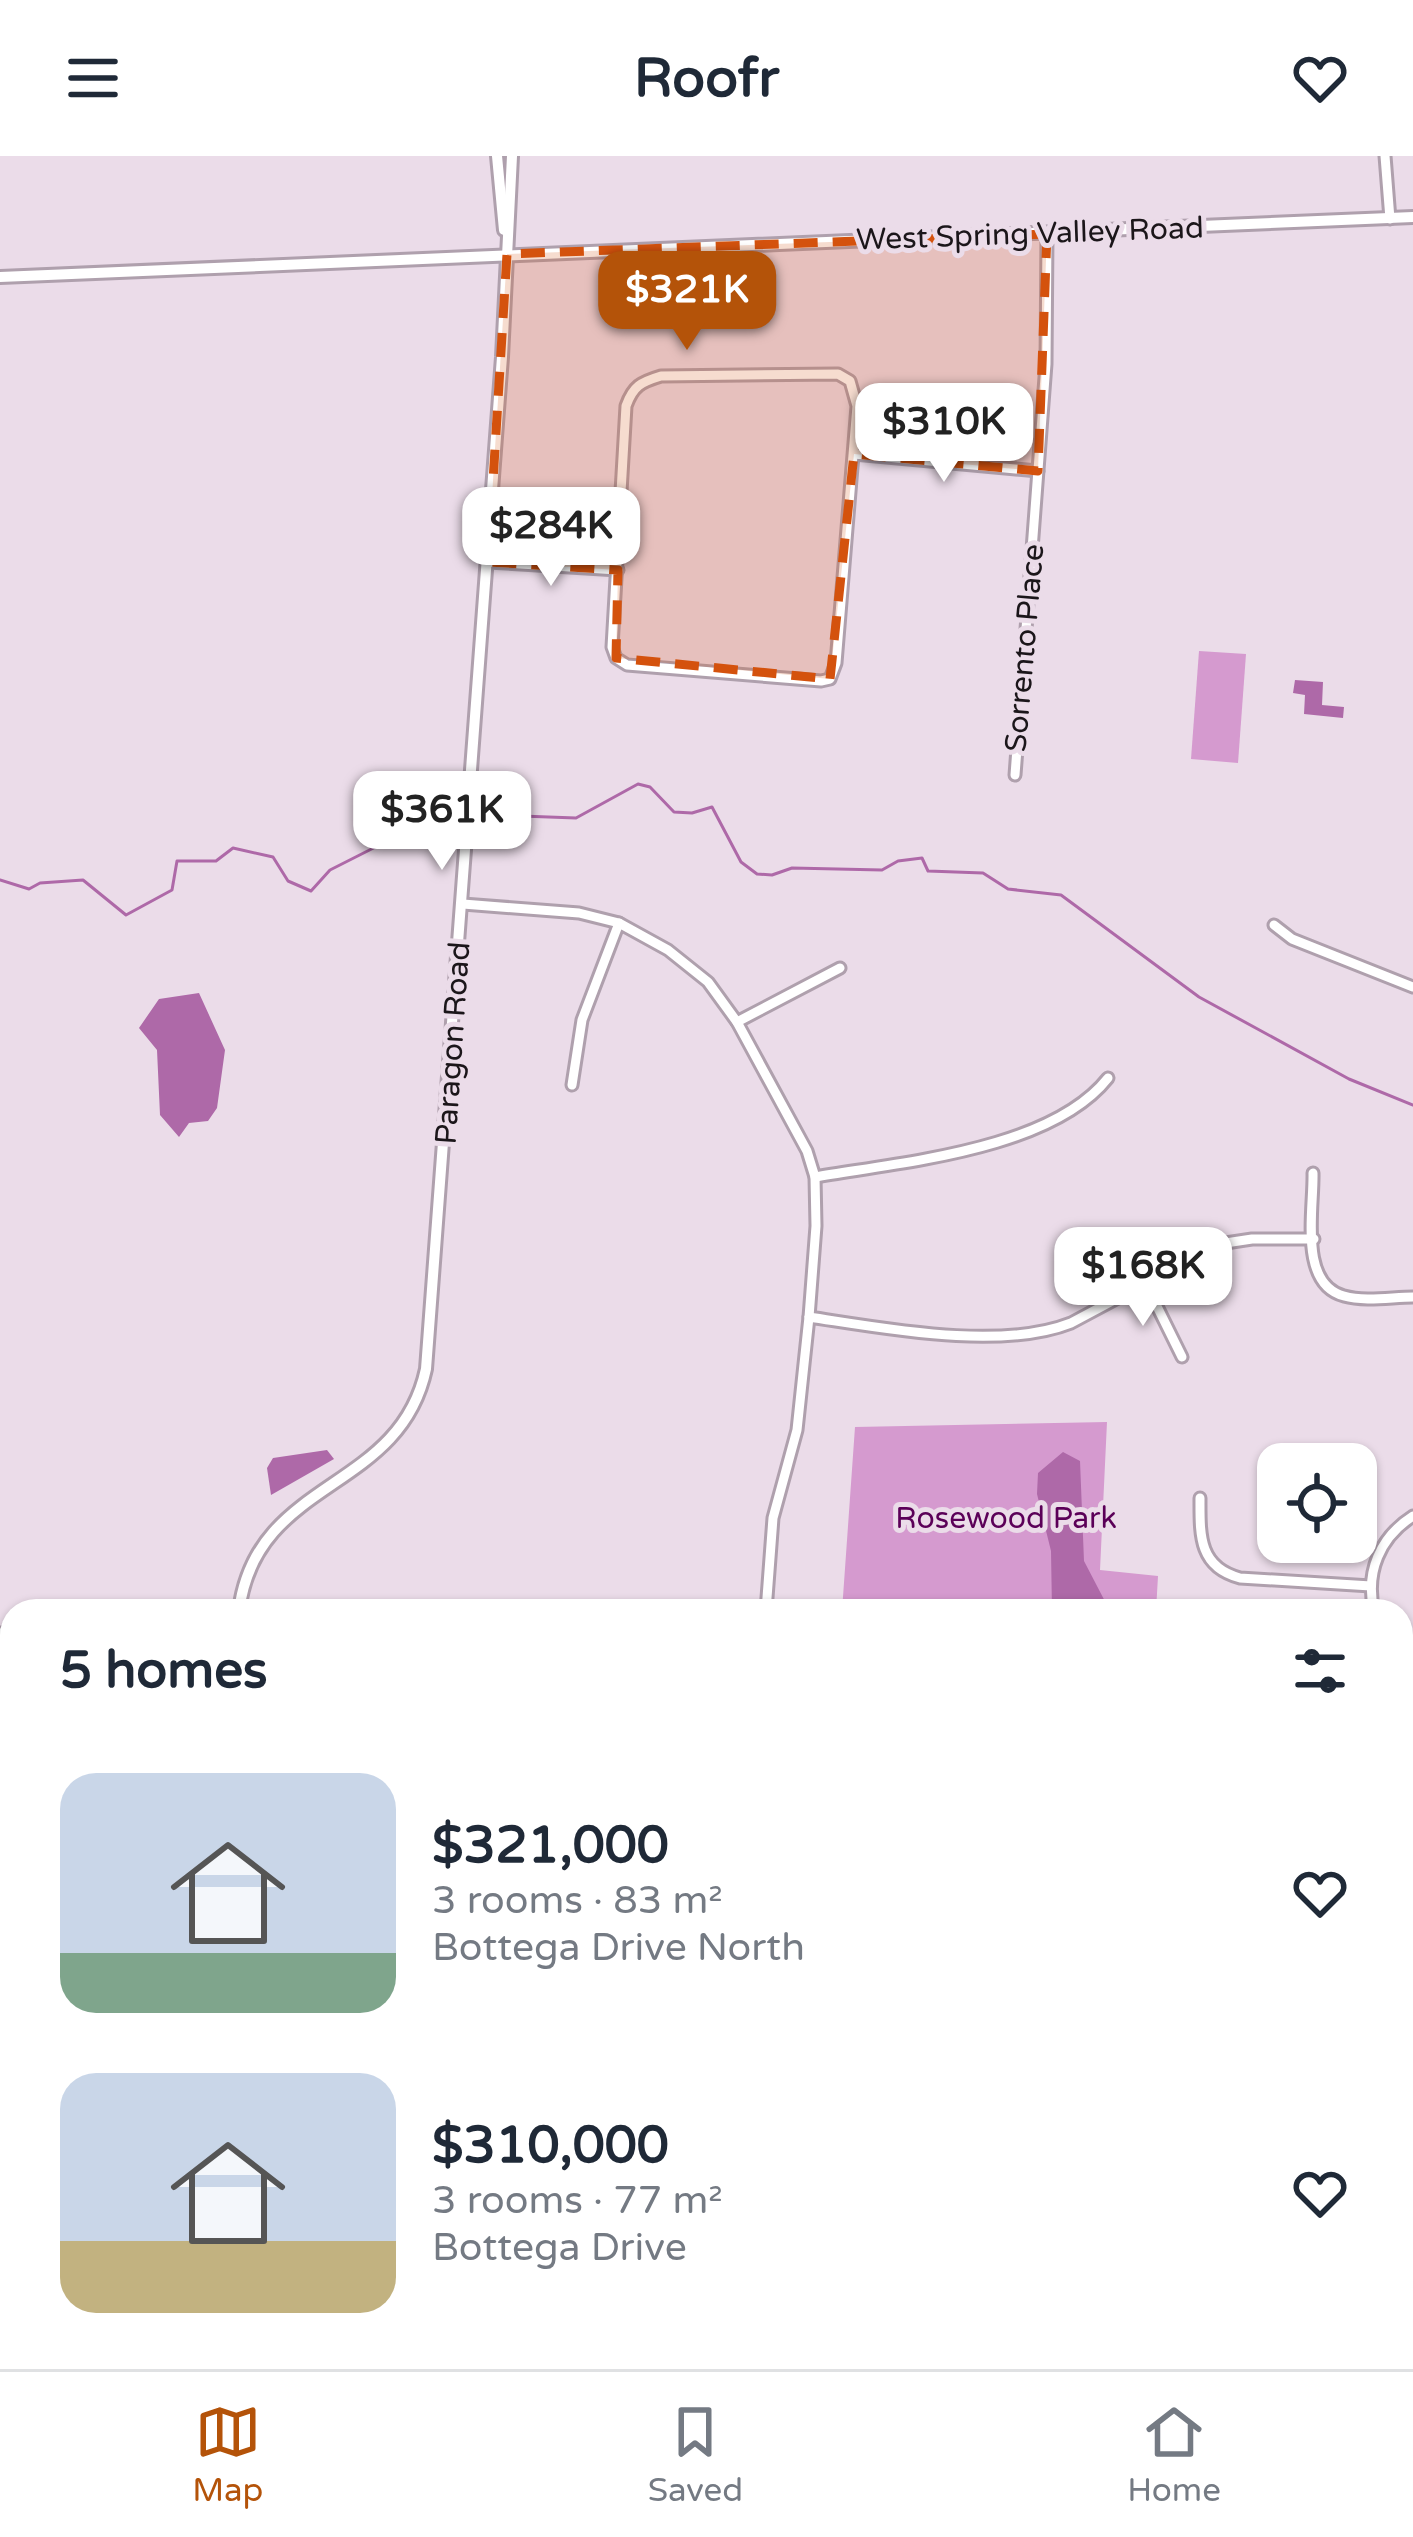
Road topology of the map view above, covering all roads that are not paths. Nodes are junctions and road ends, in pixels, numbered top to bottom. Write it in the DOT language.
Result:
graph roads {
  1 [pos="497,156"];
  2 [pos="512,156"];
  3 [pos="1385,156"];
  4 [pos="1413,218"];
  5 [pos="1390,219"];
  6 [pos="1047,234"];
  7 [pos="507,254"];
  8 [pos="0,277"];
  9 [pos="854,454"];
  10 [pos="1038,471"];
  11 [pos="488,562"];
  12 [pos="618,571"];
  13 [pos="1015,775"];
  14 [pos="463,904"];
  15 [pos="619,923"];
  16 [pos="1274,925"];
  17 [pos="840,968"];
  18 [pos="1413,987"];
  19 [pos="737,1022"];
  20 [pos="1108,1078"];
  21 [pos="572,1085"];
  22 [pos="1313,1173"];
  23 [pos="815,1177"];
  24 [pos="1314,1239"];
  25 [pos="1145,1282"];
  26 [pos="1413,1297"];
  27 [pos="809,1317"];
  28 [pos="1182,1357"];
  29 [pos="1199,1498"];
  30 [pos="1413,1516"];
  31 [pos="1371,1586"];
  32 [pos="240,1599"];
  33 [pos="767,1599"];
  34 [pos="1373,1599"];
  1 -- 7 [label="street, Paragon Road"];
  2 -- 7 [label="street, Paragon Road"];
  3 -- 5 [label="street"];
  4 -- 5 [label="street, West Spring Valley Road"];
  5 -- 6 [label="street, West Spring Valley Road"];
  6 -- 7 [label="street, West Spring Valley Road"];
  6 -- 10 [label="street, Sorrento Place"];
  7 -- 8 [label="street, West Spring Valley Road"];
  7 -- 11 [label="street, Paragon Road"];
  9 -- 10 [label="street"];
  9 -- 12 [label="street"];
  9 -- 12 [label="street"];
  10 -- 13 [label="street, Sorrento Place"];
  11 -- 12 [label="street"];
  11 -- 14 [label="street, Paragon Road"];
  14 -- 15 [label="street"];
  14 -- 32 [label="street, Paragon Road"];
  15 -- 19 [label="street"];
  15 -- 21 [label="street"];
  16 -- 18 [label="street"];
  17 -- 19 [label="street"];
  19 -- 23 [label="street"];
  20 -- 23 [label="street"];
  22 -- 24 [label="street"];
  23 -- 27 [label="street"];
  24 -- 25 [label="street"];
  24 -- 26 [label="street"];
  25 -- 27 [label="street"];
  25 -- 28 [label="street"];
  27 -- 33 [label="street"];
  29 -- 31 [label="street"];
  30 -- 31 [label="street"];
  31 -- 34 [label="street"];
}
